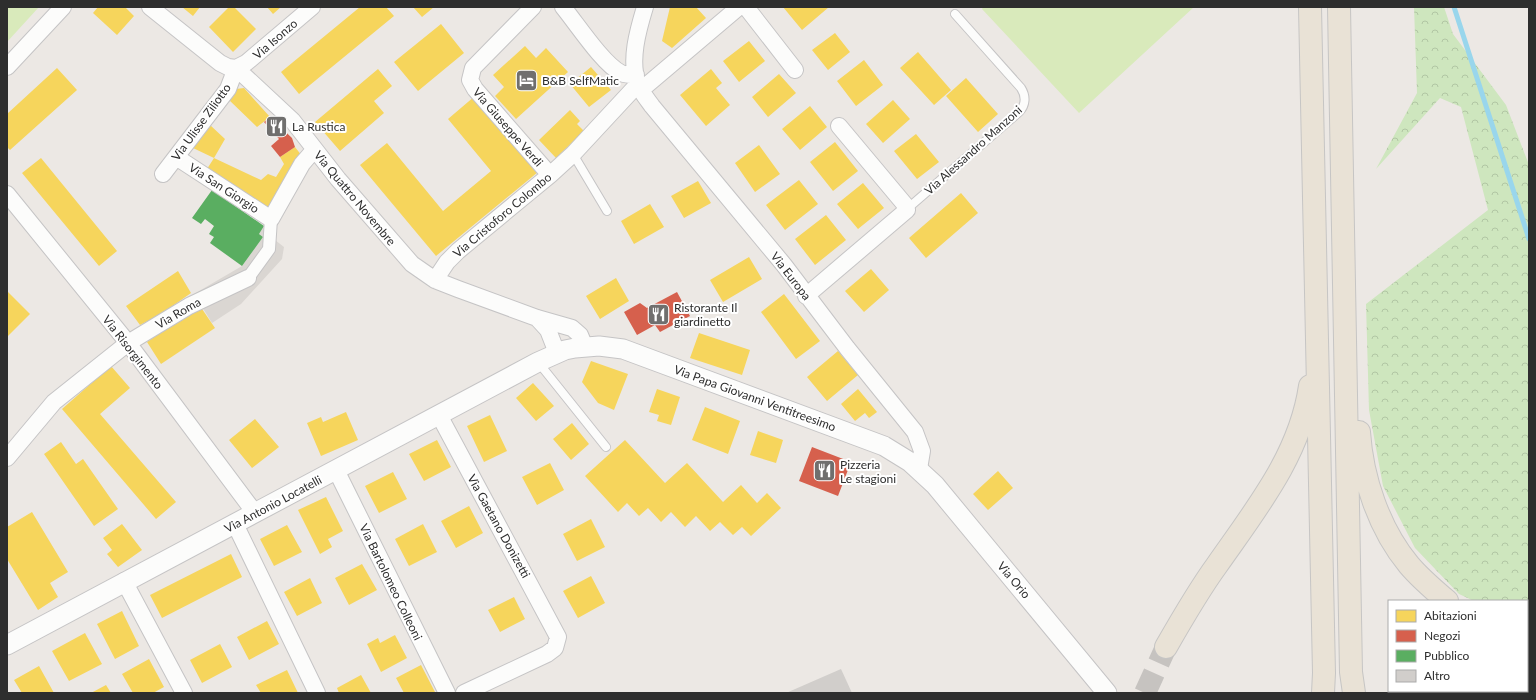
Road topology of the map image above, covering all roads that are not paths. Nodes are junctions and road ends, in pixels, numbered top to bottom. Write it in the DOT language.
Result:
graph roads {
  1 [pos="63,7"];
  2 [pos="150,7"];
  3 [pos="312,7"];
  4 [pos="534,7"];
  5 [pos="563,7"];
  6 [pos="645,7"];
  7 [pos="740,7"];
  8 [pos="746,7"];
  9 [pos="1310,7"];
  10 [pos="1339,7"];
  11 [pos="955,14"];
  12 [pos="7,67"];
  13 [pos="236,68"];
  14 [pos="796,70"];
  15 [pos="639,83"];
  16 [pos="839,126"];
  17 [pos="314,150"];
  18 [pos="573,154"];
  19 [pos="176,157"];
  20 [pos="163,174"];
  21 [pos="550,175"];
  22 [pos="7,194"];
  23 [pos="907,209"];
  24 [pos="608,211"];
  25 [pos="271,219"];
  26 [pos="1343,238"];
  27 [pos="248,278"];
  28 [pos="435,280"];
  29 [pos="806,296"];
  30 [pos="537,318"];
  31 [pos="1318,339"];
  32 [pos="128,343"];
  33 [pos="585,347"];
  34 [pos="557,353"];
  35 [pos="538,362"];
  36 [pos="439,415"];
  37 [pos="606,446"];
  38 [pos="7,458"];
  39 [pos="919,469"];
  40 [pos="336,470"];
  41 [pos="255,513"];
  42 [pos="235,524"];
  43 [pos="124,581"];
  44 [pos="1446,600"];
  45 [pos="7,645"];
  46 [pos="1166,647"];
  47 [pos="184,693"];
  48 [pos="317,693"];
  49 [pos="447,693"];
  50 [pos="464,693"];
  51 [pos="1107,693"];
  52 [pos="1323,693"];
  53 [pos="1354,693"];
  1 -- 12 [label="street"];
  2 -- 13 [label="street, Via Quattro Novembre"];
  3 -- 13 [label="street, Via Isonzo"];
  4 -- 21 [label="street, Via Giuseppe Verdi"];
  5 -- 15 [label="street"];
  6 -- 15 [label="street"];
  7 -- 15 [label="street, Via Cristoforo Colombo"];
  8 -- 14 [label="street"];
  9 -- 31 [label="highway"];
  10 -- 26 [label="highway"];
  11 -- 23 [label="lane, Via Alessandro Manzoni"];
  13 -- 17 [label="street, Via Quattro Novembre"];
  13 -- 19 [label="street, Via Ulisse Ziliotto"];
  15 -- 18 [label="street, Via Cristoforo Colombo"];
  15 -- 29 [label="street, Via Europa"];
  16 -- 23 [label="street"];
  17 -- 25 [label="street, Via Roma"];
  17 -- 28 [label="street, Via Quattro Novembre"];
  18 -- 21 [label="street, Via Cristoforo Colombo"];
  18 -- 24 [label="lane"];
  19 -- 20 [label="street, Via Ulisse Ziliotto"];
  19 -- 25 [label="street, Via San Giorgio"];
  21 -- 28 [label="street, Via Cristoforo Colombo"];
  22 -- 32 [label="street, Via Risorgimento"];
  23 -- 29 [label="street, Via Alessandro Manzoni"];
  25 -- 27 [label="street, Via Roma"];
  26 -- 44 [label="highway"];
  26 -- 53 [label="highway"];
  27 -- 32 [label="street, Via Roma"];
  28 -- 30 [label="street"];
  29 -- 39 [label="street, Via Europa"];
  30 -- 33 [label="street"];
  30 -- 34 [label="street"];
  31 -- 46 [label="highway"];
  31 -- 52 [label="highway"];
  32 -- 38 [label="street, Via Roma"];
  32 -- 41 [label="street, Via Risorgimento"];
  33 -- 34 [label="street, Via Papa Giovanni Ventitreesimo"];
  33 -- 39 [label="street, Via Papa Giovanni Ventitreesimo"];
  34 -- 35 [label="street, Via Papa Giovanni Ventitreesimo"];
  35 -- 36 [label="street, Via Antonio Locatelli"];
  35 -- 37 [label="lane"];
  36 -- 40 [label="street, Via Antonio Locatelli"];
  36 -- 50 [label="street, Via Gaetano Donizetti"];
  39 -- 51 [label="street, Via Orio"];
  40 -- 41 [label="street, Via Antonio Locatelli"];
  40 -- 49 [label="street, Via Bartolomeo Colleoni"];
  41 -- 42 [label="street, Via Antonio Locatelli"];
  42 -- 43 [label="street, Via Antonio Locatelli"];
  42 -- 48 [label="street"];
  43 -- 45 [label="street, Via Antonio Locatelli"];
  43 -- 47 [label="street"];
}
